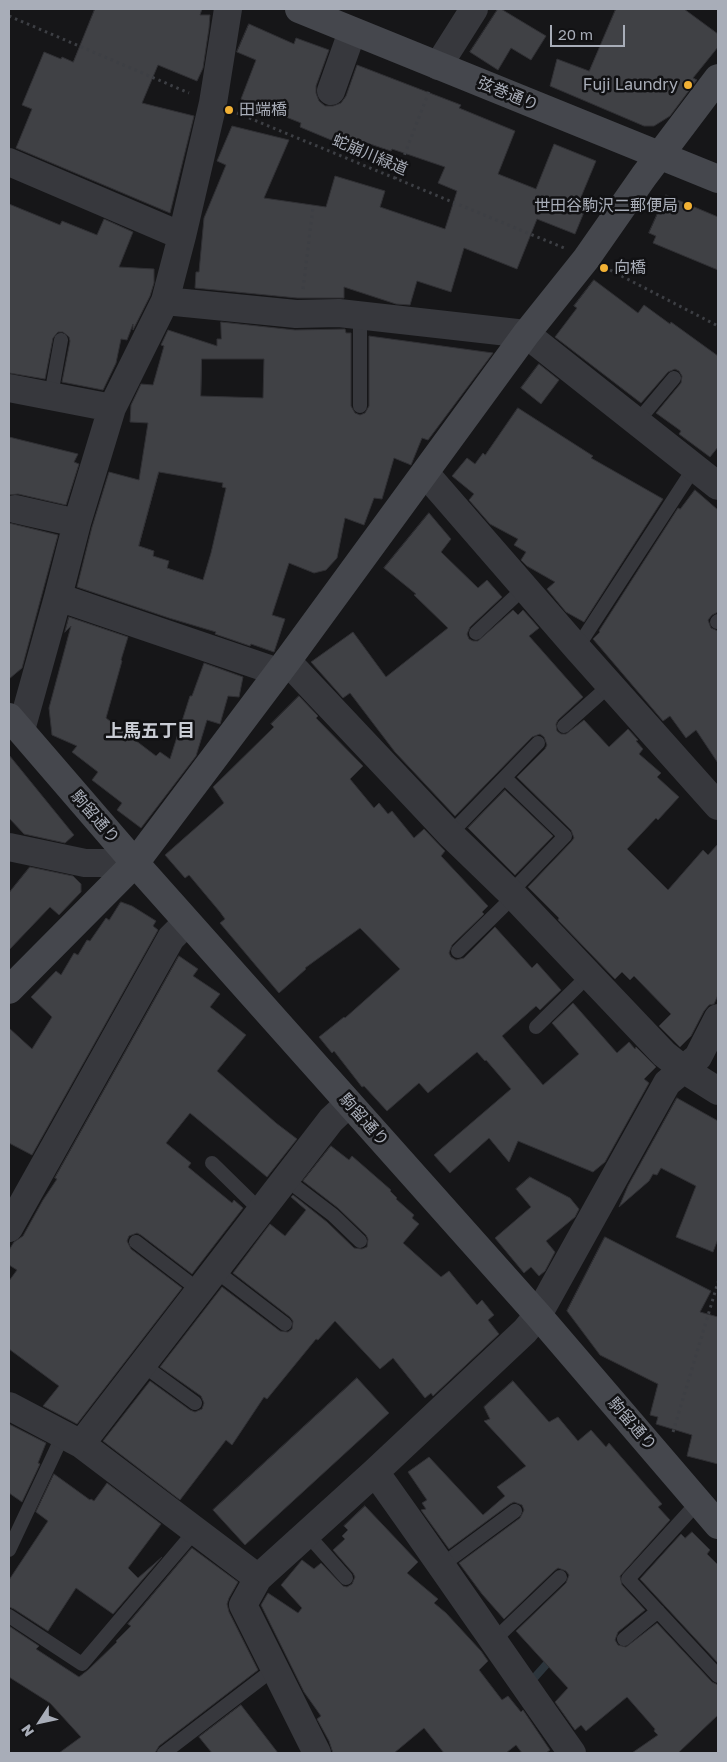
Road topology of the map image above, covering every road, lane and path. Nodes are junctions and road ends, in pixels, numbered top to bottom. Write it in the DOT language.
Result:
graph roads {
  1 [pos="228,9"];
  2 [pos="299,9"];
  3 [pos="474,9"];
  4 [pos="9,16"];
  5 [pos="352,32"];
  6 [pos="438,66"];
  7 [pos="718,78"];
  8 [pos="331,91"];
  9 [pos="213,103"];
  10 [pos="660,155"];
  11 [pos="9,162"];
  12 [pos="395,179"];
  13 [pos="718,179"];
  14 [pos="313,207"];
  15 [pos="182,236"];
  16 [pos="586,259"];
  17 [pos="165,301"];
  18 [pos="300,314"];
  19 [pos="360,316"];
  20 [pos="718,326"];
  21 [pos="526,334"];
  22 [pos="61,340"];
  23 [pos="674,378"];
  24 [pos="9,388"];
  25 [pos="51,395"];
  26 [pos="360,406"];
  27 [pos="112,408"];
  28 [pos="637,422"];
  29 [pos="425,473"];
  30 [pos="710,476"];
  31 [pos="15,508"];
  32 [pos="77,523"];
  33 [pos="524,588"];
  34 [pos="58,597"];
  35 [pos="476,633"];
  36 [pos="577,648"];
  37 [pos="282,666"];
  38 [pos="610,685"];
  39 [pos="15,724"];
  40 [pos="564,726"];
  41 [pos="538,743"];
  42 [pos="505,778"];
  43 [pos="718,806"];
  44 [pos="450,834"];
  45 [pos="9,847"];
  46 [pos="134,863"];
  47 [pos="512,895"];
  48 [pos="187,922"];
  49 [pos="458,951"];
  50 [pos="588,976"];
  51 [pos="9,990"];
  52 [pos="718,1018"];
  53 [pos="536,1027"];
  54 [pos="683,1069"];
  55 [pos="718,1091"];
  56 [pos="349,1103"];
  57 [pos="212,1163"];
  58 [pos="287,1180"];
  59 [pos="262,1212"];
  60 [pos="9,1228"];
  61 [pos="360,1241"];
  62 [pos="136,1242"];
  63 [pos="208,1281"];
  64 [pos="718,1282"];
  65 [pos="538,1315"];
  66 [pos="285,1324"];
  67 [pos="143,1365"];
  68 [pos="195,1404"];
  69 [pos="9,1406"];
  70 [pos="72,1440"];
  71 [pos="664,1461"];
  72 [pos="375,1472"];
  73 [pos="515,1511"];
  74 [pos="711,1512"];
  75 [pos="195,1531"];
  76 [pos="307,1534"];
  77 [pos="9,1550"];
  78 [pos="442,1566"];
  79 [pos="560,1577"];
  80 [pos="258,1578"];
  81 [pos="346,1578"];
  82 [pos="658,1611"];
  83 [pos="9,1616"];
  84 [pos="624,1639"];
  85 [pos="493,1641"];
  86 [pos="274,1668"];
  87 [pos="718,1676"];
  88 [pos="164,1753"];
  89 [pos="317,1753"];
  90 [pos="572,1753"];
  1 -- 9 [label="street"];
  2 -- 5 [label="street, 弦巻通り"];
  3 -- 6 [label="street"];
  4 -- 9 [label="path, 蛇崩川緑道"];
  5 -- 6 [label="street, 弦巻通り"];
  5 -- 8 [label="street"];
  6 -- 10 [label="street, 弦巻通り"];
  6 -- 12 [label="path"];
  7 -- 10 [label="street"];
  9 -- 12 [label="path, 蛇崩川緑道"];
  9 -- 15 [label="street"];
  10 -- 13 [label="street, 弦巻通り"];
  10 -- 16 [label="street"];
  11 -- 15 [label="street"];
  12 -- 16 [label="path, 蛇崩川緑道"];
  14 -- 18 [label="path"];
  15 -- 17 [label="street"];
  16 -- 20 [label="path, 蛇崩川緑道"];
  16 -- 21 [label="street"];
  17 -- 18 [label="street"];
  17 -- 27 [label="street"];
  18 -- 19 [label="street"];
  19 -- 21 [label="street"];
  19 -- 26 [label="lane"];
  21 -- 28 [label="street"];
  21 -- 29 [label="street"];
  22 -- 25 [label="lane"];
  23 -- 28 [label="lane"];
  24 -- 25 [label="street"];
  25 -- 27 [label="street"];
  27 -- 32 [label="street"];
  28 -- 30 [label="street"];
  29 -- 33 [label="street"];
  29 -- 37 [label="street"];
  30 -- 36 [label="lane"];
  31 -- 32 [label="street"];
  32 -- 34 [label="street"];
  33 -- 35 [label="lane"];
  33 -- 36 [label="street"];
  34 -- 37 [label="street"];
  34 -- 39 [label="street"];
  36 -- 38 [label="street"];
  37 -- 44 [label="street"];
  37 -- 46 [label="street"];
  38 -- 40 [label="lane"];
  38 -- 43 [label="street"];
  39 -- 46 [label="street, 駒留通り"];
  41 -- 42 [label="lane"];
  42 -- 44 [label="lane"];
  42 -- 47 [label="lane"];
  44 -- 47 [label="street"];
  45 -- 46 [label="street"];
  46 -- 48 [label="street, 駒留通り"];
  46 -- 51 [label="street"];
  47 -- 49 [label="lane"];
  47 -- 50 [label="street"];
  48 -- 56 [label="street, 駒留通り"];
  48 -- 60 [label="street"];
  50 -- 53 [label="lane"];
  50 -- 54 [label="street"];
  52 -- 54 [label="street"];
  54 -- 55 [label="street"];
  54 -- 65 [label="street"];
  56 -- 58 [label="street"];
  56 -- 65 [label="street, 駒留通り"];
  57 -- 59 [label="lane"];
  58 -- 59 [label="street"];
  58 -- 61 [label="lane"];
  59 -- 63 [label="street"];
  62 -- 63 [label="lane"];
  63 -- 66 [label="lane"];
  63 -- 67 [label="street"];
  64 -- 71 [label="path"];
  65 -- 71 [label="street, 駒留通り"];
  65 -- 72 [label="street"];
  67 -- 68 [label="lane"];
  67 -- 70 [label="street"];
  69 -- 70 [label="street"];
  70 -- 75 [label="street"];
  70 -- 77 [label="lane"];
  71 -- 74 [label="street, 駒留通り"];
  72 -- 76 [label="street"];
  72 -- 78 [label="street"];
  73 -- 78 [label="lane"];
  74 -- 82 [label="lane"];
  75 -- 80 [label="street"];
  75 -- 83 [label="lane"];
  76 -- 80 [label="street"];
  76 -- 81 [label="lane"];
  78 -- 85 [label="street"];
  79 -- 85 [label="lane"];
  80 -- 86 [label="street"];
  82 -- 84 [label="lane"];
  82 -- 87 [label="lane"];
  85 -- 90 [label="street"];
  86 -- 88 [label="lane"];
  86 -- 89 [label="street"];
}
